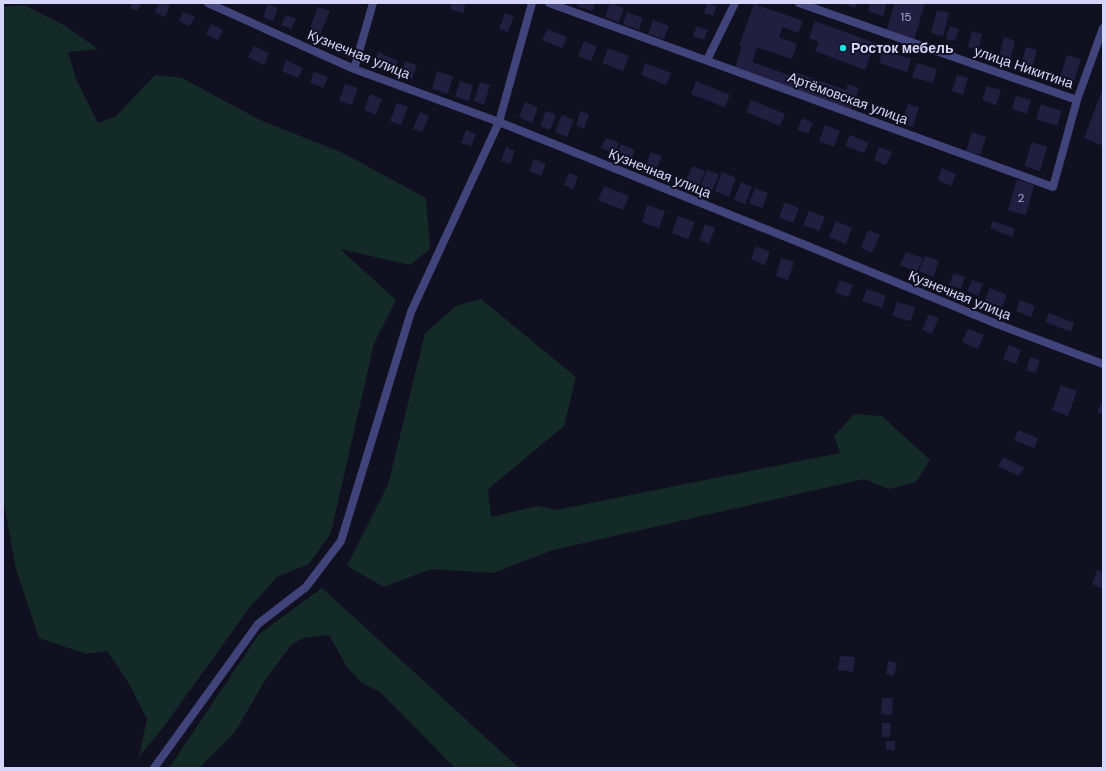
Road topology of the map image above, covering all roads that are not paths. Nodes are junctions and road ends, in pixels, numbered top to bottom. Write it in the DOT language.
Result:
graph roads {
  1 [pos="208,3"];
  2 [pos="373,3"];
  3 [pos="532,3"];
  4 [pos="549,3"];
  5 [pos="735,3"];
  6 [pos="799,3"];
  7 [pos="1103,28"];
  8 [pos="706,60"];
  9 [pos="354,69"];
  10 [pos="1077,100"];
  11 [pos="498,122"];
  12 [pos="1103,364"];
  13 [pos="154,768"];
  1 -- 9 [label="street, Кузнечная улица"];
  2 -- 9 [label="street"];
  3 -- 11 [label="street"];
  4 -- 8 [label="street, Артёмовская улица"];
  5 -- 8 [label="street"];
  6 -- 10 [label="street, улица Никитина"];
  7 -- 10 [label="street, улица Никитина"];
  8 -- 10 [label="street, Артёмовская улица"];
  9 -- 11 [label="street, Кузнечная улица"];
  11 -- 12 [label="street, Кузнечная улица"];
  11 -- 13 [label="street"];
}
